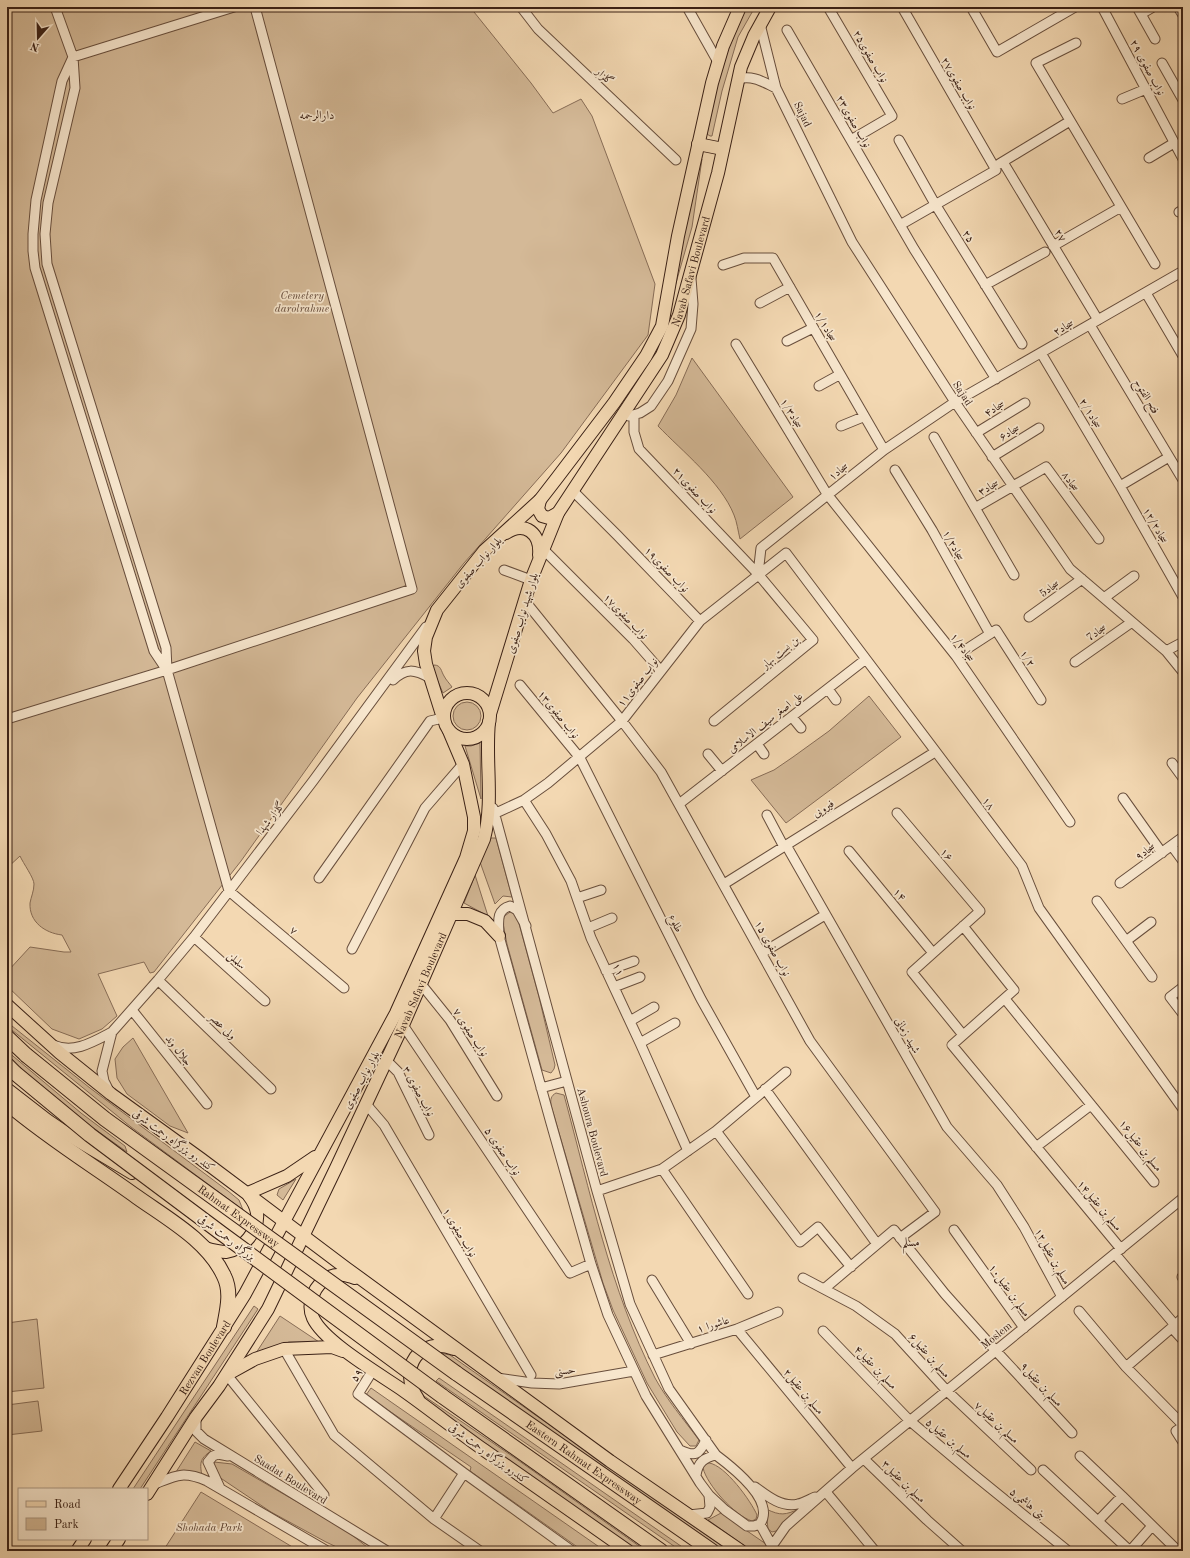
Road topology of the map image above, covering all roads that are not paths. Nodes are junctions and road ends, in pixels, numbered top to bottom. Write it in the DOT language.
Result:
graph roads {
  1 [pos="55,7"];
  2 [pos="234,7"];
  3 [pos="255,7"];
  4 [pos="522,7"];
  5 [pos="687,7"];
  6 [pos="740,7"];
  7 [pos="770,7"];
  8 [pos="828,7"];
  9 [pos="902,7"];
  10 [pos="971,7"];
  11 [pos="1075,7"];
  12 [pos="1102,7"];
  13 [pos="1153,7"];
  14 [pos="1178,7"];
  15 [pos="1139,11"];
  16 [pos="1183,15"];
  17 [pos="760,24"];
  18 [pos="787,30"];
  19 [pos="1155,39"];
  20 [pos="1076,42"];
  21 [pos="73,57"];
  22 [pos="718,62"];
  23 [pos="1162,63"];
  24 [pos="738,79"];
  25 [pos="776,88"];
  26 [pos="1146,89"];
  27 [pos="1180,89"];
  28 [pos="1122,99"];
  29 [pos="1183,100"];
  30 [pos="1070,121"];
  31 [pos="851,140"];
  32 [pos="899,140"];
  33 [pos="1174,143"];
  34 [pos="698,144"];
  35 [pos="723,149"];
  36 [pos="1148,158"];
  37 [pos="1183,159"];
  38 [pos="676,160"];
  39 [pos="1003,162"];
  40 [pos="995,168"];
  41 [pos="935,204"];
  42 [pos="1121,207"];
  43 [pos="900,225"];
  44 [pos="1053,246"];
  45 [pos="1045,252"];
  46 [pos="1155,264"];
  47 [pos="723,265"];
  48 [pos="691,272"];
  49 [pos="1183,272"];
  50 [pos="985,285"];
  51 [pos="790,287"];
  52 [pos="1146,293"];
  53 [pos="760,303"];
  54 [pos="1094,323"];
  55 [pos="813,328"];
  56 [pos="787,341"];
  57 [pos="736,344"];
  58 [pos="1022,344"];
  59 [pos="1041,353"];
  60 [pos="1183,356"];
  61 [pos="839,375"];
  62 [pos="996,379"];
  63 [pos="818,386"];
  64 [pos="955,402"];
  65 [pos="1025,403"];
  66 [pos="634,415"];
  67 [pos="863,417"];
  68 [pos="620,418"];
  69 [pos="841,426"];
  70 [pos="1040,428"];
  71 [pos="976,433"];
  72 [pos="934,437"];
  73 [pos="884,450"];
  74 [pos="992,457"];
  75 [pos="1169,457"];
  76 [pos="895,470"];
  77 [pos="1183,480"];
  78 [pos="1012,486"];
  79 [pos="1120,486"];
  80 [pos="573,491"];
  81 [pos="827,494"];
  82 [pos="540,500"];
  83 [pos="975,508"];
  84 [pos="558,513"];
  85 [pos="1100,539"];
  86 [pos="484,552"];
  87 [pos="786,553"];
  88 [pos="541,554"];
  89 [pos="504,570"];
  90 [pos="758,574"];
  91 [pos="1014,575"];
  92 [pos="1134,576"];
  93 [pos="1082,579"];
  94 [pos="531,580"];
  95 [pos="1183,597"];
  96 [pos="1104,598"];
  97 [pos="525,601"];
  98 [pos="437,610"];
  99 [pos="1030,617"];
  100 [pos="700,621"];
  101 [pos="1132,622"];
  102 [pos="993,632"];
  103 [pos="1183,642"];
  104 [pos="1166,651"];
  105 [pos="956,656"];
  106 [pos="866,659"];
  107 [pos="1075,662"];
  108 [pos="167,670"];
  109 [pos="661,671"];
  110 [pos="1183,672"];
  111 [pos="430,678"];
  112 [pos="520,685"];
  113 [pos="828,689"];
  114 [pos="836,700"];
  115 [pos="1041,700"];
  116 [pos="363,714"];
  117 [pos="792,717"];
  118 [pos="443,718"];
  119 [pos="490,718"];
  120 [pos="7,719"];
  121 [pos="622,721"];
  122 [pos="714,721"];
  123 [pos="801,728"];
  124 [pos="449,731"];
  125 [pos="757,744"];
  126 [pos="935,752"];
  127 [pos="708,754"];
  128 [pos="764,754"];
  129 [pos="580,758"];
  130 [pos="1172,762"];
  131 [pos="463,764"];
  132 [pos="722,771"];
  133 [pos="1183,778"];
  134 [pos="489,798"];
  135 [pos="1124,798"];
  136 [pos="524,800"];
  137 [pos="679,804"];
  138 [pos="496,813"];
  139 [pos="897,813"];
  140 [pos="767,815"];
  141 [pos="1070,822"];
  142 [pos="1183,838"];
  143 [pos="785,846"];
  144 [pos="1172,846"];
  145 [pos="849,851"];
  146 [pos="1162,853"];
  147 [pos="1183,861"];
  148 [pos="319,878"];
  149 [pos="1120,883"];
  150 [pos="724,884"];
  151 [pos="601,890"];
  152 [pos="229,891"];
  153 [pos="577,898"];
  154 [pos="1097,901"];
  155 [pos="452,914"];
  156 [pos="826,915"];
  157 [pos="612,918"];
  158 [pos="1151,922"];
  159 [pos="526,926"];
  160 [pos="963,926"];
  161 [pos="588,928"];
  162 [pos="499,936"];
  163 [pos="194,938"];
  164 [pos="1126,941"];
  165 [pos="352,949"];
  166 [pos="762,953"];
  167 [pos="933,953"];
  168 [pos="634,961"];
  169 [pos="606,971"];
  170 [pos="640,977"];
  171 [pos="1152,977"];
  172 [pos="158,980"];
  173 [pos="421,984"];
  174 [pos="614,986"];
  175 [pos="344,988"];
  176 [pos="1183,988"];
  177 [pos="1005,998"];
  178 [pos="265,1000"];
  179 [pos="7,1005"];
  180 [pos="654,1007"];
  181 [pos="132,1010"];
  182 [pos="1183,1014"];
  183 [pos="630,1021"];
  184 [pos="675,1022"];
  185 [pos="403,1025"];
  186 [pos="112,1032"];
  187 [pos="963,1035"];
  188 [pos="7,1038"];
  189 [pos="640,1043"];
  190 [pos="49,1044"];
  191 [pos="386,1060"];
  192 [pos="368,1068"];
  193 [pos="11,1069"];
  194 [pos="786,1072"];
  195 [pos="380,1074"];
  196 [pos="567,1081"];
  197 [pos="541,1088"];
  198 [pos="7,1089"];
  199 [pos="271,1089"];
  200 [pos="765,1089"];
  201 [pos="111,1094"];
  202 [pos="497,1096"];
  203 [pos="756,1097"];
  204 [pos="7,1103"];
  205 [pos="207,1104"];
  206 [pos="366,1104"];
  207 [pos="1091,1104"];
  208 [pos="1183,1109"];
  209 [pos="716,1131"];
  210 [pos="429,1135"];
  211 [pos="1036,1147"];
  212 [pos="688,1151"];
  213 [pos="320,1154"];
  214 [pos="662,1169"];
  215 [pos="1154,1182"];
  216 [pos="597,1191"];
  217 [pos="248,1193"];
  218 [pos="174,1197"];
  219 [pos="1183,1198"];
  220 [pos="283,1221"];
  221 [pos="1024,1226"];
  222 [pos="954,1230"];
  223 [pos="303,1236"];
  224 [pos="900,1238"];
  225 [pos="877,1244"];
  226 [pos="204,1248"];
  227 [pos="1118,1251"];
  228 [pos="591,1264"];
  229 [pos="851,1266"];
  230 [pos="803,1278"];
  231 [pos="652,1280"];
  232 [pos="367,1284"];
  233 [pos="824,1289"];
  234 [pos="748,1294"];
  235 [pos="1062,1297"];
  236 [pos="1079,1311"];
  237 [pos="778,1312"];
  238 [pos="1183,1318"];
  239 [pos="1174,1326"];
  240 [pos="224,1327"];
  241 [pos="1024,1328"];
  242 [pos="737,1329"];
  243 [pos="824,1331"];
  244 [pos="1183,1340"];
  245 [pos="691,1344"];
  246 [pos="284,1349"];
  247 [pos="996,1351"];
  248 [pos="461,1352"];
  249 [pos="350,1354"];
  250 [pos="653,1355"];
  251 [pos="1126,1367"];
  252 [pos="373,1370"];
  253 [pos="634,1371"];
  254 [pos="456,1373"];
  255 [pos="227,1375"];
  256 [pos="531,1375"];
  257 [pos="497,1378"];
  258 [pos="219,1386"];
  259 [pos="947,1391"];
  260 [pos="424,1405"];
  261 [pos="196,1417"];
  262 [pos="910,1421"];
  263 [pos="1072,1433"];
  264 [pos="706,1440"];
  265 [pos="1183,1442"];
  266 [pos="680,1450"];
  267 [pos="716,1454"];
  268 [pos="1080,1456"];
  269 [pos="233,1457"];
  270 [pos="864,1459"];
  271 [pos="852,1468"];
  272 [pos="1031,1470"];
  273 [pos="1043,1470"];
  274 [pos="464,1473"];
  275 [pos="973,1474"];
  276 [pos="696,1476"];
  277 [pos="743,1477"];
  278 [pos="120,1488"];
  279 [pos="220,1488"];
  280 [pos="150,1490"];
  281 [pos="826,1492"];
  282 [pos="324,1495"];
  283 [pos="709,1495"];
  284 [pos="1122,1496"];
  285 [pos="689,1515"];
  286 [pos="434,1519"];
  287 [pos="1098,1521"];
  288 [pos="760,1524"];
  289 [pos="1152,1526"];
  290 [pos="85,1540"];
  291 [pos="118,1540"];
  292 [pos="773,1548"];
  293 [pos="77,1551"];
  294 [pos="111,1551"];
  295 [pos="327,1551"];
  296 [pos="387,1551"];
  297 [pos="480,1551"];
  298 [pos="572,1551"];
  299 [pos="628,1551"];
  300 [pos="661,1551"];
  301 [pos="712,1551"];
  302 [pos="741,1551"];
  303 [pos="876,1551"];
  304 [pos="962,1551"];
  305 [pos="1068,1551"];
  306 [pos="1130,1551"];
  307 [pos="1178,1551"];
  1 -- 21 [label="street"];
  2 -- 21 [label="street"];
  3 -- 108 [label="street"];
  4 -- 38 [label="street, گلزار"];
  5 -- 22 [label="street"];
  6 -- 22 [label="main road, Navab Safavi Boulevard"];
  7 -- 17 [label="main road, Navab Safavi Boulevard"];
  8 -- 31 [label="street, ۲۵نواب صفوی"];
  9 -- 40 [label="street, ۲۷نواب صفوی"];
  10 -- 11 [label="street"];
  12 -- 26 [label="street, نواب صفوی ۲۹"];
  13 -- 15 [label="street"];
  14 -- 16 [label="street"];
  15 -- 19 [label="street"];
  17 -- 24 [label="main road, Navab Safavi Boulevard"];
  17 -- 25 [label="street, Sajad"];
  18 -- 31 [label="street, ۲۳نواب صفوی"];
  20 -- 30 [label="street"];
  21 -- 108 [label="street"];
  21 -- 108 [label="street"];
  22 -- 34 [label="main road, Navab Safavi Boulevard"];
  23 -- 27 [label="street"];
  24 -- 25 [label="street"];
  24 -- 35 [label="main road, Navab Safavi Boulevard"];
  25 -- 64 [label="street, Sajad"];
  26 -- 28 [label="street"];
  26 -- 33 [label="street, نواب صفوی ۲۹"];
  27 -- 29 [label="street"];
  30 -- 39 [label="street"];
  30 -- 42 [label="street"];
  31 -- 43 [label="street, ۲۳نواب صفوی"];
  32 -- 41 [label="street, ۲۵"];
  33 -- 36 [label="street"];
  33 -- 37 [label="street, نواب صفوی ۲۹"];
  34 -- 35 [label="main road"];
  34 -- 82 [label="main road, Navab Safavi Boulevard"];
  35 -- 48 [label="main road, Navab Safavi Boulevard"];
  39 -- 40 [label="street"];
  39 -- 44 [label="street, ۲۷"];
  40 -- 41 [label="street"];
  41 -- 43 [label="street"];
  41 -- 50 [label="street, ۲۵"];
  42 -- 44 [label="street"];
  42 -- 46 [label="street"];
  43 -- 62 [label="street, ۲۳نواب صفوی"];
  44 -- 54 [label="street, ۲۷"];
  45 -- 50 [label="street"];
  47 -- 51 [label="street, ۱/۱سجاد"];
  48 -- 66 [label="street"];
  48 -- 68 [label="main road, Navab Safavi Boulevard"];
  49 -- 52 [label="street, ۲سجاد"];
  50 -- 58 [label="street, ۲۵"];
  51 -- 53 [label="street"];
  51 -- 55 [label="street, ۱/۱سجاد"];
  52 -- 54 [label="street, ۲سجاد"];
  52 -- 60 [label="street"];
  54 -- 59 [label="street, ۲سجاد"];
  54 -- 75 [label="street, فتح الفتوح"];
  55 -- 56 [label="street"];
  55 -- 61 [label="street, ۱/۱سجاد"];
  57 -- 81 [label="street, ۱/۳سجاد"];
  59 -- 62 [label="street, ۲سجاد"];
  59 -- 79 [label="street, ۲/۱سجاد"];
  61 -- 63 [label="street"];
  61 -- 67 [label="street, ۱/۱سجاد"];
  62 -- 64 [label="street, ۲سجاد"];
  64 -- 71 [label="street, Sajad"];
  64 -- 73 [label="street, ۱سجاد"];
  65 -- 71 [label="street, ۴سجاد"];
  66 -- 68 [label="street"];
  66 -- 90 [label="street, ۲۱نواب صفوی"];
  67 -- 69 [label="street"];
  67 -- 73 [label="street, ۱/۱سجاد"];
  68 -- 80 [label="main road, Navab Safavi Boulevard"];
  70 -- 74 [label="street, ۶سجاد"];
  71 -- 74 [label="street, Sajad"];
  72 -- 83 [label="street"];
  73 -- 81 [label="street, ۱سجاد"];
  74 -- 78 [label="street, Sajad"];
  75 -- 77 [label="street, فتح الفتوح"];
  75 -- 79 [label="street"];
  76 -- 102 [label="street, ۱/۲سجاد"];
  78 -- 83 [label="street, ۳سجاد"];
  78 -- 85 [label="street, ۸سجاد"];
  78 -- 93 [label="street, Sajad"];
  79 -- 95 [label="street, ۱۲/۲سجاد"];
  80 -- 84 [label="main road, Navab Safavi Boulevard"];
  80 -- 100 [label="street, ۱۹نواب صفوی"];
  81 -- 90 [label="street, ۱سجاد"];
  81 -- 105 [label="street, ۱/۴سجاد"];
  82 -- 84 [label="main road"];
  82 -- 86 [label="main road, بلوار نواب صفوی"];
  83 -- 91 [label="street"];
  84 -- 88 [label="main road, بلوار شهید نواب صفوی"];
  86 -- 88 [label="main road"];
  86 -- 98 [label="main road, بلوار نواب صفوی"];
  87 -- 90 [label="street, ۱۱نواب صفوی"];
  87 -- 106 [label="street, ۱۸"];
  88 -- 94 [label="main road, بلوار شهید نواب صفوی"];
  88 -- 109 [label="street, ۱۷نواب صفوی"];
  89 -- 94 [label="street"];
  90 -- 100 [label="street, ۱۱نواب صفوی"];
  90 -- 122 [label="street, بن بست بهار"];
  92 -- 96 [label="street"];
  93 -- 96 [label="street, Sajad"];
  93 -- 99 [label="street, 5سجاد"];
  94 -- 97 [label="main road, بلوار شهید نواب صفوی"];
  96 -- 101 [label="street, Sajad"];
  97 -- 119 [label="main road, بلوار شهید نواب صفوی"];
  97 -- 121 [label="street, نواب صفوی ۱۵"];
  98 -- 111 [label="main road, بلوار نواب صفوی"];
  98 -- 116 [label="street, گلزار شهدا"];
  100 -- 109 [label="street, ۱۱نواب صفوی"];
  101 -- 104 [label="street, Sajad"];
  101 -- 107 [label="street, 7سجاد"];
  102 -- 105 [label="street"];
  102 -- 115 [label="street, ۱/۲"];
  103 -- 104 [label="street"];
  104 -- 110 [label="street, Sajad"];
  105 -- 141 [label="street, ۱/۴سجاد"];
  106 -- 113 [label="street, علی اصغر سیف الاسلامی"];
  106 -- 126 [label="street, ۱۸"];
  108 -- 120 [label="street"];
  108 -- 152 [label="street"];
  109 -- 121 [label="street, ۱۱نواب صفوی"];
  111 -- 116 [label="street"];
  111 -- 118 [label="main road, بلوار نواب صفوی"];
  112 -- 129 [label="street, ۱۳نواب صفوی"];
  113 -- 114 [label="street"];
  113 -- 117 [label="street, علی اصغر سیف الاسلامی"];
  116 -- 152 [label="street, گلزار شهدا"];
  117 -- 123 [label="street"];
  117 -- 125 [label="street, علی اصغر سیف الاسلامی"];
  118 -- 119 [label="main road"];
  118 -- 124 [label="main road"];
  118 -- 148 [label="street"];
  119 -- 124 [label="main road"];
  119 -- 134 [label="main road, Navab Safavi Boulevard"];
  121 -- 129 [label="street, ۱۱نواب صفوی"];
  121 -- 137 [label="street, نواب صفوی ۱۵"];
  124 -- 131 [label="main road, بلوار نواب صفوی"];
  125 -- 128 [label="street"];
  125 -- 132 [label="street, علی اصغر سیف الاسلامی"];
  126 -- 143 [label="street, فیرویی"];
  126 -- 208 [label="street, ۱۸"];
  127 -- 132 [label="street"];
  129 -- 136 [label="street, ۱۱نواب صفوی"];
  129 -- 203 [label="street, طلوع"];
  130 -- 133 [label="street"];
  131 -- 165 [label="street"];
  131 -- 192 [label="main road, بلوار نواب صفوی"];
  132 -- 137 [label="street, علی اصغر سیف الاسلامی"];
  134 -- 138 [label="street, Ashoura Boulevard"];
  134 -- 155 [label="main road, Navab Safavi Boulevard"];
  135 -- 146 [label="street"];
  136 -- 138 [label="street, ۱۱نواب صفوی"];
  136 -- 153 [label="street, ۱۱"];
  137 -- 150 [label="street, نواب صفوی ۱۵"];
  138 -- 159 [label="street, Ashoura Boulevard"];
  139 -- 160 [label="street, ۱۶"];
  140 -- 143 [label="street, شهید زمانی"];
  142 -- 144 [label="street, ۹سجاد"];
  143 -- 150 [label="street, فیرویی"];
  143 -- 156 [label="street, شهید زمانی"];
  144 -- 146 [label="street, ۹سجاد"];
  144 -- 147 [label="street"];
  145 -- 167 [label="street, ۱۴"];
  146 -- 149 [label="street, ۹سجاد"];
  150 -- 166 [label="street, نواب صفوی ۱۵"];
  151 -- 153 [label="street"];
  152 -- 163 [label="street, گلزار شهدا"];
  152 -- 175 [label="street, ۷"];
  153 -- 161 [label="street, ۱۱"];
  154 -- 164 [label="street"];
  155 -- 162 [label="main road"];
  155 -- 173 [label="main road, Navab Safavi Boulevard"];
  156 -- 166 [label="street"];
  156 -- 221 [label="street, شهید زمانی"];
  157 -- 161 [label="street"];
  158 -- 164 [label="street"];
  159 -- 162 [label="street"];
  159 -- 196 [label="street, Ashoura Boulevard"];
  160 -- 167 [label="street"];
  160 -- 177 [label="street"];
  161 -- 169 [label="street, ۱۱"];
  162 -- 197 [label="street"];
  163 -- 172 [label="street, گلزار شهدا"];
  163 -- 178 [label="street, سلملن"];
  164 -- 171 [label="street"];
  166 -- 224 [label="street, نواب صفوی ۱۵"];
  167 -- 187 [label="street"];
  168 -- 169 [label="street"];
  169 -- 174 [label="street, ۱۱"];
  170 -- 174 [label="street"];
  172 -- 181 [label="street, گلزار شهدا"];
  172 -- 199 [label="street, ولی عصر"];
  173 -- 185 [label="main road, Navab Safavi Boulevard"];
  173 -- 202 [label="street, نواب صفوی ۷"];
  174 -- 183 [label="street, ۱۱"];
  176 -- 182 [label="street"];
  177 -- 187 [label="street"];
  177 -- 207 [label="street, مسلم بن عقیل۱۶"];
  179 -- 190 [label="main road, کند رو بزرگراه رحمت شرقی"];
  180 -- 183 [label="street"];
  181 -- 186 [label="street, گلزار شهدا"];
  181 -- 205 [label="street, جلال وند"];
  183 -- 189 [label="street, ۱۱"];
  184 -- 189 [label="street"];
  185 -- 191 [label="main road, Navab Safavi Boulevard"];
  185 -- 228 [label="street, نواب صفوی ۵"];
  186 -- 190 [label="street, گلزار شهدا"];
  186 -- 201 [label="street, گلزار شهدا"];
  187 -- 211 [label="street, مسلم بن عقیل۱۴"];
  188 -- 254 [label="highway, Rahmat Expressway, bridge"];
  189 -- 212 [label="street, ۱۱"];
  190 -- 201 [label="main road, کند رو بزرگراه رحمت شرقی"];
  191 -- 195 [label="main road, Navab Safavi Boulevard"];
  191 -- 210 [label="street, نواب صفوی ۳"];
  192 -- 195 [label="main road"];
  192 -- 213 [label="main road, بلوار نواب صفوی"];
  193 -- 218 [label="highway, بزرگراه رحمت شرقی, bridge"];
  194 -- 200 [label="street"];
  195 -- 206 [label="main road, Navab Safavi Boulevard"];
  196 -- 197 [label="street"];
  196 -- 216 [label="street, Ashoura Boulevard"];
  197 -- 228 [label="street"];
  198 -- 218 [label="main road"];
  200 -- 203 [label="street"];
  200 -- 225 [label="street"];
  201 -- 217 [label="main road, کند رو بزرگراه رحمت شرقی"];
  203 -- 209 [label="street"];
  204 -- 226 [label="highway"];
  206 -- 223 [label="main road, Navab Safavi Boulevard"];
  206 -- 256 [label="street, نواب صفوی ۱"];
  207 -- 211 [label="street"];
  207 -- 215 [label="street, مسلم بن عقیل۱۶"];
  209 -- 212 [label="street"];
  209 -- 229 [label="street"];
  211 -- 227 [label="street, مسلم بن عقیل۱۴"];
  212 -- 214 [label="street"];
  213 -- 217 [label="main road"];
  213 -- 220 [label="main road, بلوار نواب صفوی"];
  214 -- 216 [label="street"];
  214 -- 234 [label="street"];
  216 -- 250 [label="street, Ashoura Boulevard"];
  217 -- 220 [label="main road, کند رو بزرگراه رحمت شرقی"];
  217 -- 226 [label="main road"];
  218 -- 300 [label="highway, بزرگراه رحمت شرقی, bridge"];
  219 -- 227 [label="street, Moslem"];
  220 -- 223 [label="main road, کند رو بزرگراه رحمت شرقی"];
  220 -- 240 [label="main road, Rezvan Boulevard"];
  221 -- 235 [label="street, مسلم بن عقیل۱۲"];
  222 -- 241 [label="street, مسلم بن عقیل۱۰"];
  223 -- 232 [label="main road, کند رو بزرگراه رحمت شرقی"];
  223 -- 258 [label="main road"];
  224 -- 225 [label="street"];
  224 -- 247 [label="street, مسلم بن عقیل۹"];
  225 -- 229 [label="street"];
  226 -- 240 [label="highway"];
  227 -- 235 [label="street, Moslem"];
  227 -- 239 [label="street, مسلم بن عقیل۱۴"];
  228 -- 253 [label="street"];
  229 -- 233 [label="street"];
  230 -- 233 [label="street, مسلم بن عقیل۶"];
  231 -- 245 [label="street"];
  232 -- 248 [label="main road"];
  232 -- 249 [label="main road"];
  233 -- 259 [label="street, مسلم بن عقیل۶"];
  235 -- 241 [label="street, Moslem"];
  236 -- 251 [label="street"];
  237 -- 242 [label="street, عاشورا ۱"];
  238 -- 239 [label="street"];
  239 -- 244 [label="street, مسلم بن عقیل۱۴"];
  239 -- 251 [label="street"];
  240 -- 278 [label="main road, Rezvan Boulevard"];
  241 -- 247 [label="street, Moslem"];
  242 -- 245 [label="street, عاشورا ۱"];
  242 -- 271 [label="street, مسلم بن عقیل۲"];
  243 -- 262 [label="street, مسلم بن عقیل۴"];
  245 -- 250 [label="street, عاشورا ۱"];
  246 -- 249 [label="main road"];
  246 -- 255 [label="main road"];
  246 -- 286 [label="street"];
  247 -- 259 [label="street, Moslem"];
  247 -- 263 [label="street, مسلم بن عقیل۹"];
  248 -- 257 [label="main road"];
  248 -- 260 [label="main road"];
  249 -- 252 [label="main road, کندرو بزرگراه رحمت شرقی"];
  250 -- 264 [label="street, Ashoura Boulevard"];
  251 -- 265 [label="street"];
  252 -- 260 [label="main road, کندرو بزرگراه رحمت شرقی"];
  252 -- 274 [label="street, ۵۹"];
  253 -- 257 [label="street, حسنی"];
  253 -- 266 [label="street"];
  254 -- 301 [label="highway, Eastern Rahmat Expressway"];
  255 -- 258 [label="main road"];
  255 -- 282 [label="street"];
  257 -- 285 [label="main road"];
  258 -- 261 [label="main road"];
  259 -- 262 [label="street, Moslem"];
  259 -- 272 [label="street, مسلم بن عقیل۷"];
  260 -- 299 [label="main road, کندرو بزرگراه رحمت شرقی"];
  261 -- 269 [label="street, Saadat Boulevard"];
  261 -- 280 [label="main road"];
  262 -- 270 [label="street, Moslem"];
  262 -- 275 [label="street, مسلم بن عقیل۵"];
  264 -- 266 [label="street"];
  264 -- 267 [label="street, Ashoura Boulevard"];
  266 -- 276 [label="street"];
  267 -- 276 [label="street"];
  267 -- 277 [label="street, Ashoura Boulevard"];
  268 -- 284 [label="street"];
  269 -- 279 [label="street"];
  269 -- 296 [label="street, Saadat Boulevard"];
  270 -- 271 [label="street, Moslem"];
  270 -- 304 [label="street, مسلم بن عقیل۳"];
  271 -- 281 [label="street, Moslem"];
  273 -- 287 [label="street"];
  274 -- 286 [label="street"];
  274 -- 298 [label="street"];
  275 -- 305 [label="street, بنی هاشمی۵"];
  276 -- 283 [label="street"];
  277 -- 281 [label="street"];
  277 -- 288 [label="street"];
  279 -- 280 [label="street"];
  279 -- 295 [label="street"];
  281 -- 292 [label="street, Moslem"];
  281 -- 303 [label="street"];
  283 -- 285 [label="street"];
  283 -- 288 [label="street"];
  284 -- 287 [label="street"];
  284 -- 289 [label="street"];
  285 -- 302 [label="main road"];
  286 -- 297 [label="street"];
  287 -- 306 [label="street"];
  288 -- 292 [label="street"];
  289 -- 306 [label="street"];
  289 -- 307 [label="street"];
  290 -- 293 [label="main road"];
  291 -- 294 [label="main road"];
}
